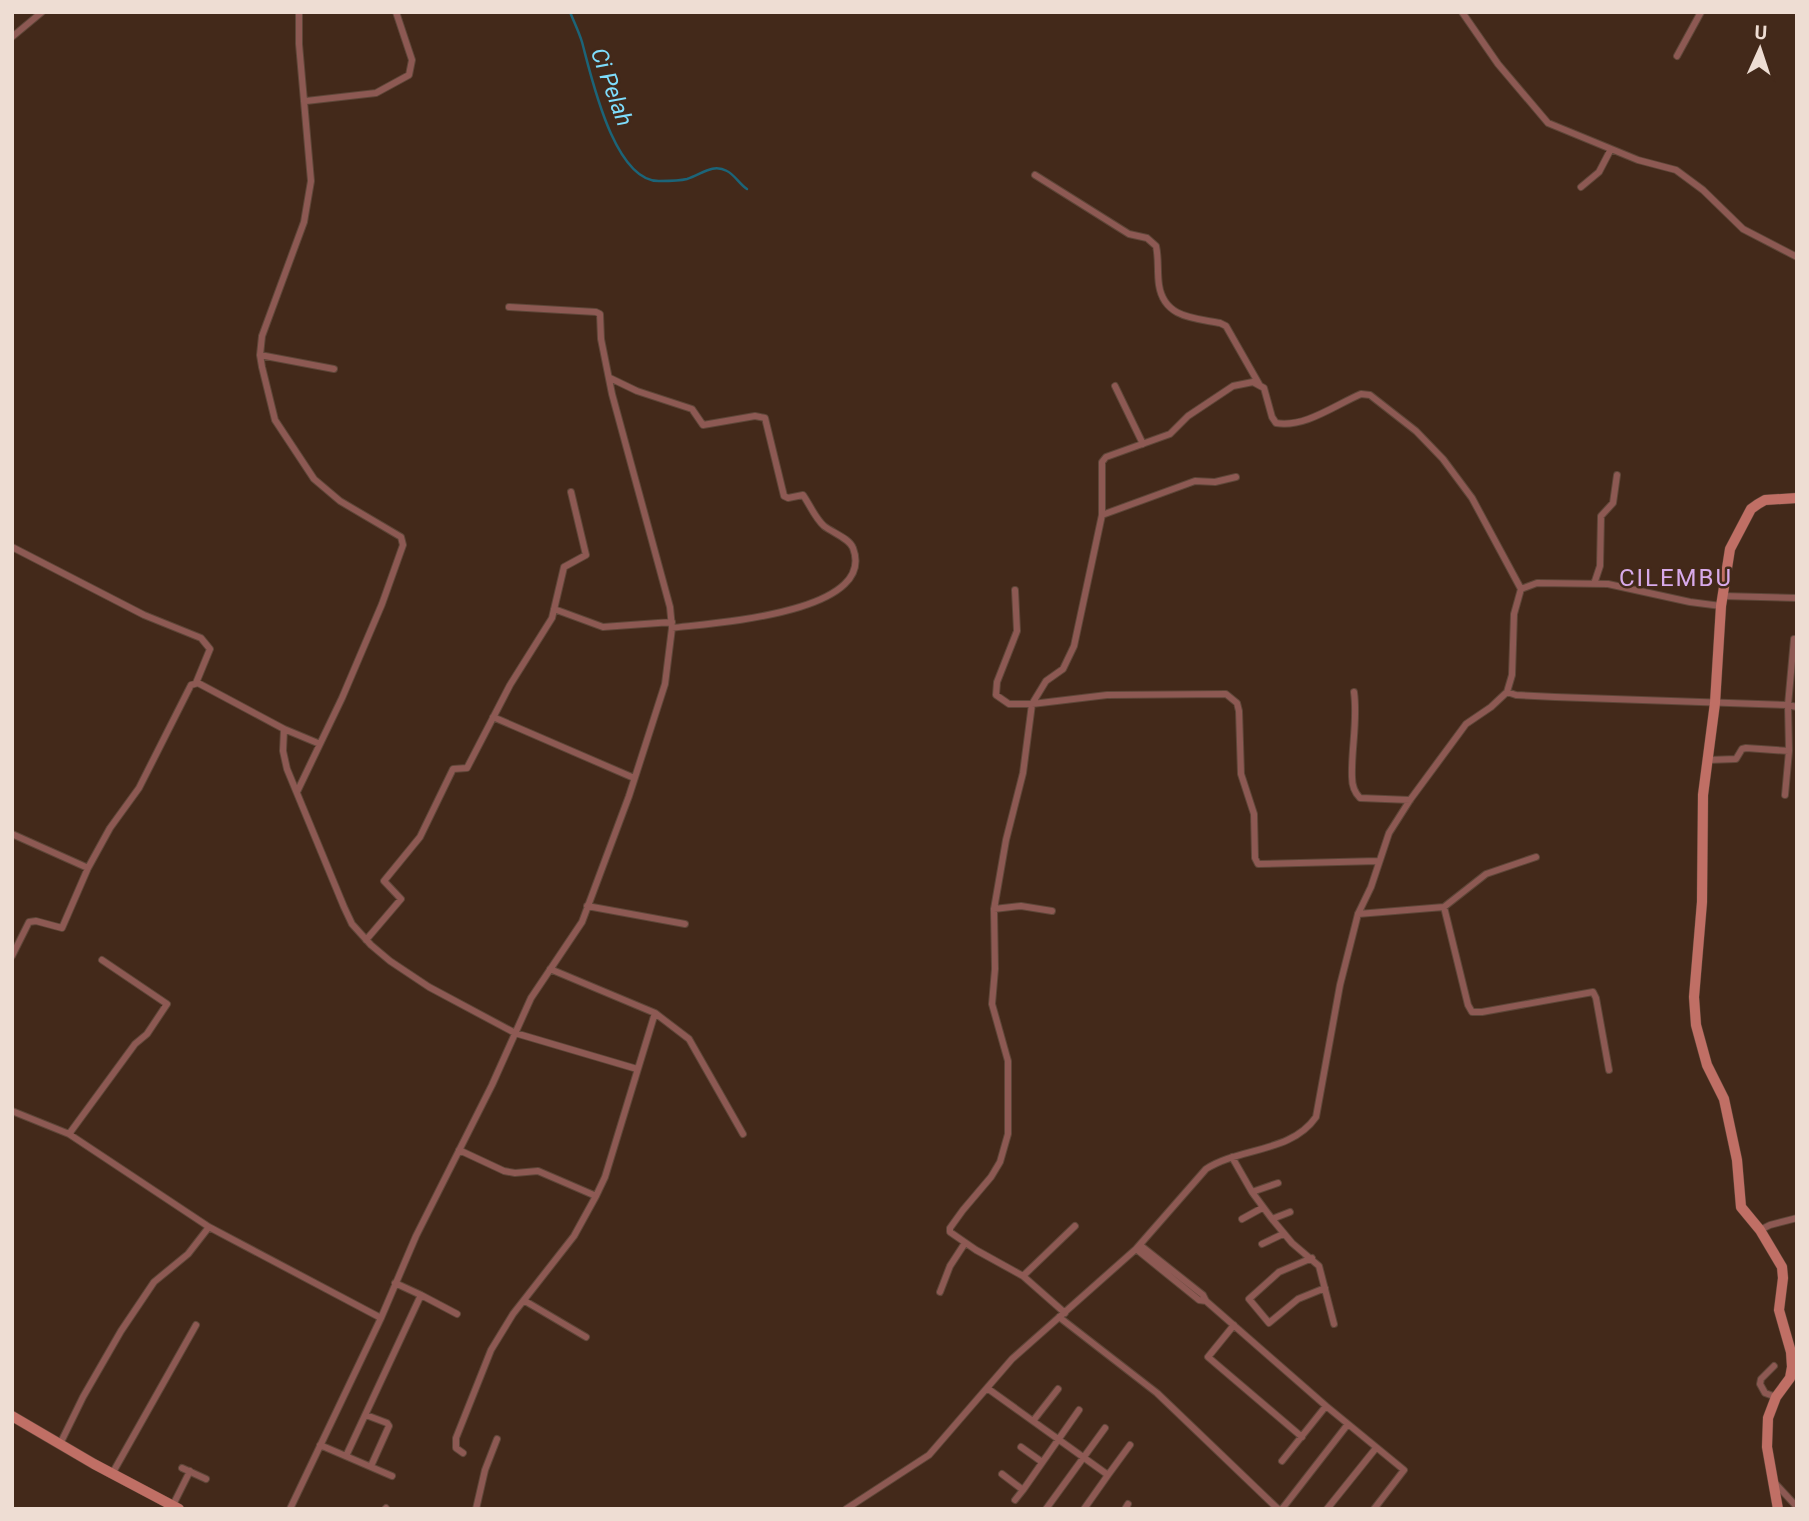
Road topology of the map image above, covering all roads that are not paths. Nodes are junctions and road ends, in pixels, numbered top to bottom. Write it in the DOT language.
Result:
graph roads {
  1 [pos="42,12"];
  2 [pos="299,12"];
  3 [pos="396,12"];
  4 [pos="1462,12"];
  5 [pos="1701,12"];
  6 [pos="12,37"];
  7 [pos="1677,56"];
  8 [pos="306,101"];
  9 [pos="1611,149"];
  10 [pos="1035,175"];
  11 [pos="1581,187"];
  12 [pos="1797,257"];
  13 [pos="509,307"];
  14 [pos="260,355"];
  15 [pos="334,369"];
  16 [pos="610,379"];
  17 [pos="1259,384"];
  18 [pos="1115,386"];
  19 [pos="1143,444"];
  20 [pos="1617,475"];
  21 [pos="1236,477"];
  22 [pos="571,492"];
  23 [pos="1797,498"];
  24 [pos="1102,515"];
  25 [pos="12,547"];
  26 [pos="1594,584"];
  27 [pos="1521,589"];
  28 [pos="1015,590"];
  29 [pos="1797,598"];
  30 [pos="1722,601"];
  31 [pos="554,609"];
  32 [pos="672,625"];
  33 [pos="1794,639"];
  34 [pos="196,683"];
  35 [pos="1354,692"];
  36 [pos="1507,692"];
  37 [pos="1715,703"];
  38 [pos="1032,704"];
  39 [pos="1788,705"];
  40 [pos="1797,707"];
  41 [pos="493,718"];
  42 [pos="284,729"];
  43 [pos="320,744"];
  44 [pos="1789,751"];
  45 [pos="1708,760"];
  46 [pos="634,778"];
  47 [pos="297,792"];
  48 [pos="1785,795"];
  49 [pos="1410,800"];
  50 [pos="12,834"];
  51 [pos="1536,857"];
  52 [pos="1378,862"];
  53 [pos="88,868"];
  54 [pos="587,906"];
  55 [pos="1444,907"];
  56 [pos="994,909"];
  57 [pos="1052,911"];
  58 [pos="1359,914"];
  59 [pos="685,924"];
  60 [pos="366,940"];
  61 [pos="12,956"];
  62 [pos="102,960"];
  63 [pos="550,969"];
  64 [pos="655,1013"];
  65 [pos="514,1033"];
  66 [pos="637,1069"];
  67 [pos="1609,1070"];
  68 [pos="12,1111"];
  69 [pos="743,1133"];
  70 [pos="69,1134"];
  71 [pos="459,1150"];
  72 [pos="1232,1157"];
  73 [pos="1278,1183"];
  74 [pos="1252,1192"];
  75 [pos="596,1196"];
  76 [pos="1262,1209"];
  77 [pos="1290,1212"];
  78 [pos="1242,1219"];
  79 [pos="1272,1219"];
  80 [pos="1797,1219"];
  81 [pos="1075,1226"];
  82 [pos="209,1227"];
  83 [pos="1760,1230"];
  84 [pos="1283,1234"];
  85 [pos="965,1243"];
  86 [pos="1262,1244"];
  87 [pos="1138,1247"];
  88 [pos="1312,1258"];
  89 [pos="1023,1276"];
  90 [pos="395,1283"];
  91 [pos="1325,1288"];
  92 [pos="940,1292"];
  93 [pos="421,1295"];
  94 [pos="525,1301"];
  95 [pos="457,1314"];
  96 [pos="1062,1315"];
  97 [pos="381,1318"];
  98 [pos="1335,1324"];
  99 [pos="196,1325"];
  100 [pos="1234,1325"];
  101 [pos="586,1337"];
  102 [pos="1774,1366"];
  103 [pos="987,1388"];
  104 [pos="1058,1389"];
  105 [pos="1776,1397"];
  106 [pos="1326,1406"];
  107 [pos="1079,1410"];
  108 [pos="366,1415"];
  109 [pos="12,1416"];
  110 [pos="1033,1421"];
  111 [pos="1348,1424"];
  112 [pos="1105,1428"];
  113 [pos="1302,1437"];
  114 [pos="497,1439"];
  115 [pos="1058,1439"];
  116 [pos="60,1444"];
  117 [pos="320,1445"];
  118 [pos="1130,1445"];
  119 [pos="1021,1447"];
  120 [pos="1376,1448"];
  121 [pos="463,1453"];
  122 [pos="346,1456"];
  123 [pos="1084,1458"];
  124 [pos="1282,1461"];
  125 [pos="1042,1462"];
  126 [pos="371,1466"];
  127 [pos="182,1468"];
  128 [pos="190,1471"];
  129 [pos="112,1474"];
  130 [pos="1002,1474"];
  131 [pos="1108,1475"];
  132 [pos="392,1476"];
  133 [pos="206,1479"];
  134 [pos="1773,1480"];
  135 [pos="1023,1490"];
  136 [pos="1015,1500"];
  137 [pos="1086,1506"];
  138 [pos="176,1507"];
  139 [pos="1797,1507"];
  140 [pos="290,1509"];
  141 [pos="476,1509"];
  142 [pos="846,1509"];
  143 [pos="1046,1509"];
  144 [pos="1095,1509"];
  145 [pos="1280,1509"];
  146 [pos="1326,1509"];
  147 [pos="1374,1509"];
  148 [pos="1778,1509"];
  1 -- 6 [label="street"];
  2 -- 8 [label="street"];
  3 -- 8 [label="street"];
  4 -- 9 [label="street"];
  5 -- 7 [label="street"];
  8 -- 14 [label="street"];
  9 -- 11 [label="street"];
  9 -- 12 [label="street"];
  10 -- 17 [label="street"];
  13 -- 16 [label="street"];
  14 -- 15 [label="street"];
  14 -- 43 [label="street"];
  16 -- 32 [label="street"];
  16 -- 32 [label="street"];
  17 -- 19 [label="street"];
  17 -- 27 [label="street"];
  18 -- 19 [label="street"];
  19 -- 24 [label="street"];
  20 -- 26 [label="street"];
  21 -- 24 [label="street"];
  22 -- 31 [label="street"];
  23 -- 30 [label="street"];
  24 -- 38 [label="street"];
  25 -- 34 [label="street"];
  26 -- 27 [label="street"];
  26 -- 30 [label="street"];
  27 -- 36 [label="street"];
  28 -- 38 [label="street"];
  29 -- 30 [label="street"];
  30 -- 37 [label="street"];
  31 -- 32 [label="street"];
  31 -- 41 [label="street"];
  32 -- 46 [label="street"];
  33 -- 39 [label="street"];
  34 -- 42 [label="street"];
  34 -- 53 [label="street"];
  35 -- 49 [label="street"];
  36 -- 37 [label="street"];
  36 -- 49 [label="street"];
  37 -- 39 [label="street"];
  37 -- 45 [label="street"];
  38 -- 52 [label="street"];
  38 -- 56 [label="street"];
  39 -- 40 [label="street"];
  39 -- 44 [label="street"];
  41 -- 46 [label="street"];
  41 -- 60 [label="street"];
  42 -- 43 [label="street"];
  42 -- 47 [label="street"];
  43 -- 47 [label="street"];
  44 -- 45 [label="street"];
  44 -- 48 [label="street"];
  45 -- 83 [label="street"];
  46 -- 54 [label="street"];
  47 -- 60 [label="street"];
  49 -- 52 [label="street"];
  50 -- 53 [label="street"];
  51 -- 55 [label="street"];
  52 -- 58 [label="street"];
  53 -- 61 [label="street"];
  54 -- 59 [label="street"];
  54 -- 63 [label="street"];
  55 -- 58 [label="street"];
  55 -- 67 [label="street"];
  56 -- 57 [label="street"];
  56 -- 85 [label="street"];
  58 -- 72 [label="street"];
  60 -- 65 [label="street"];
  62 -- 70 [label="street"];
  63 -- 64 [label="street"];
  63 -- 65 [label="street"];
  64 -- 66 [label="street"];
  64 -- 69 [label="street"];
  65 -- 66 [label="street"];
  65 -- 71 [label="street"];
  66 -- 75 [label="street"];
  68 -- 70 [label="street"];
  70 -- 82 [label="street"];
  71 -- 75 [label="street"];
  71 -- 90 [label="street"];
  72 -- 74 [label="street"];
  72 -- 87 [label="street"];
  73 -- 74 [label="street"];
  74 -- 76 [label="street"];
  75 -- 94 [label="street"];
  76 -- 78 [label="street"];
  76 -- 79 [label="street"];
  77 -- 79 [label="street"];
  79 -- 84 [label="street"];
  80 -- 83 [label="street"];
  81 -- 89 [label="street"];
  82 -- 97 [label="street"];
  82 -- 116 [label="street"];
  83 -- 105 [label="street"];
  84 -- 86 [label="street"];
  84 -- 88 [label="street"];
  85 -- 89 [label="street"];
  85 -- 92 [label="street"];
  87 -- 96 [label="street"];
  87 -- 100 [label="street"];
  88 -- 91 [label="street"];
  88 -- 91 [label="street"];
  89 -- 96 [label="street"];
  90 -- 93 [label="street"];
  90 -- 97 [label="street"];
  91 -- 98 [label="street"];
  93 -- 95 [label="street"];
  93 -- 108 [label="street"];
  94 -- 101 [label="street"];
  94 -- 121 [label="street"];
  96 -- 103 [label="street"];
  96 -- 145 [label="street"];
  97 -- 117 [label="street"];
  99 -- 129 [label="street"];
  100 -- 106 [label="street"];
  100 -- 113 [label="street"];
  102 -- 105 [label="street"];
  103 -- 110 [label="street"];
  103 -- 142 [label="street"];
  104 -- 110 [label="street"];
  105 -- 134 [label="street"];
  106 -- 111 [label="street"];
  106 -- 113 [label="street"];
  107 -- 115 [label="street"];
  108 -- 122 [label="street"];
  108 -- 126 [label="street"];
  109 -- 116 [label="street"];
  110 -- 115 [label="street"];
  111 -- 120 [label="street"];
  111 -- 145 [label="street"];
  112 -- 123 [label="street"];
  113 -- 124 [label="street"];
  114 -- 141 [label="street"];
  115 -- 123 [label="street"];
  115 -- 125 [label="street"];
  116 -- 129 [label="street"];
  117 -- 122 [label="street"];
  117 -- 140 [label="street"];
  118 -- 131 [label="street"];
  119 -- 125 [label="street"];
  120 -- 146 [label="street"];
  120 -- 147 [label="street"];
  122 -- 126 [label="street"];
  123 -- 131 [label="street"];
  123 -- 143 [label="street"];
  125 -- 135 [label="street"];
  126 -- 132 [label="street"];
  127 -- 128 [label="street"];
  128 -- 133 [label="street"];
  128 -- 138 [label="street"];
  129 -- 138 [label="street"];
  130 -- 135 [label="street"];
  131 -- 137 [label="street"];
  134 -- 139 [label="street"];
  134 -- 148 [label="street"];
  135 -- 136 [label="street"];
  137 -- 144 [label="street"];
}
